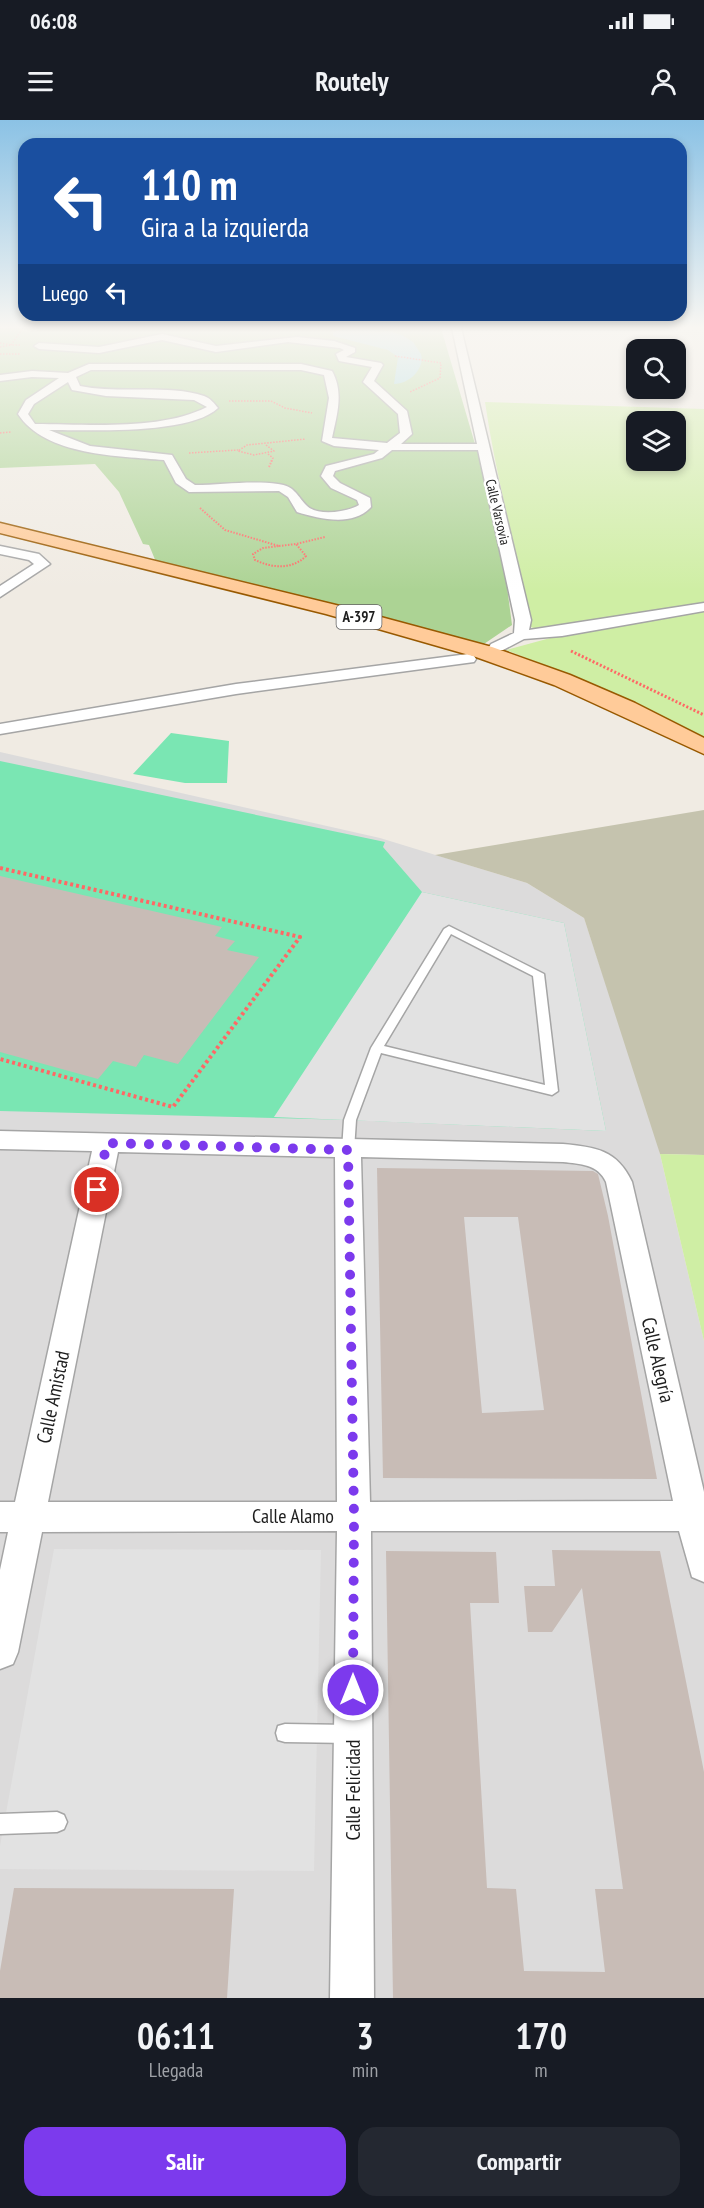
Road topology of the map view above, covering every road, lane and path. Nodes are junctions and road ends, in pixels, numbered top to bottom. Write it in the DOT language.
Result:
graph roads {
  1 [pos="24,416"];
  2 [pos="197,416"];
  3 [pos="331,416"];
  4 [pos="403,416"];
  5 [pos="475,416"];
  6 [pos="34,427"];
  7 [pos="326,437"];
  8 [pos="266,445"];
  9 [pos="390,447"];
  10 [pos="482,447"];
  11 [pos="238,450"];
  12 [pos="165,456"];
  13 [pos="193,489"];
  14 [pos="344,516"];
  15 [pos="0,528"];
  16 [pos="296,544"];
  17 [pos="279,546"];
  18 [pos="0,550"];
  19 [pos="0,593"];
  20 [pos="704,607"];
  21 [pos="539,634"];
  22 [pos="521,635"];
  23 [pos="497,647"];
  24 [pos="468,659"];
  25 [pos="704,715"];
  26 [pos="0,729"];
  27 [pos="704,747"];
  28 [pos="0,868"];
  29 [pos="377,1048"];
  30 [pos="0,1059"];
  31 [pos="0,1140"];
  32 [pos="107,1143"];
  33 [pos="348,1150"];
  34 [pos="354,1516"];
  35 [pos="693,1516"];
  36 [pos="14,1517"];
  37 [pos="704,1566"];
  38 [pos="0,1652"];
  39 [pos="285,1733"];
  40 [pos="353,1734"];
  41 [pos="57,1822"];
  42 [pos="0,1824"];
  43 [pos="352,1998"];
  1 -- 6 [label="street"];
  2 -- 6 [label="street"];
  3 -- 7 [label="street"];
  4 -- 9 [label="street"];
  5 -- 10 [label="street, Calle Varsovia"];
  6 -- 12 [label="street"];
  7 -- 8 [label="path"];
  7 -- 9 [label="street"];
  8 -- 11 [label="path"];
  8 -- 11 [label="path"];
  9 -- 10 [label="street"];
  9 -- 14 [label="street"];
  10 -- 22 [label="street, Calle Varsovia"];
  11 -- 12 [label="path"];
  12 -- 13 [label="street"];
  13 -- 14 [label="street"];
  13 -- 17 [label="path"];
  14 -- 16 [label="path"];
  15 -- 27 [label="main road, A-397"];
  16 -- 17 [label="path"];
  16 -- 17 [label="path"];
  18 -- 19 [label="street"];
  20 -- 21 [label="street"];
  21 -- 22 [label="street"];
  21 -- 25 [label="path"];
  22 -- 23 [label="street"];
  24 -- 26 [label="street"];
  28 -- 30 [label="path"];
  29 -- 29 [label="lane"];
  29 -- 33 [label="lane"];
  31 -- 32 [label="street"];
  32 -- 33 [label="street"];
  32 -- 36 [label="street, Calle Amistad"];
  33 -- 34 [label="street, Calle Felicidad"];
  33 -- 35 [label="street, Calle Alegría"];
  34 -- 35 [label="street, Calle Alamo"];
  34 -- 36 [label="street, Calle Alamo"];
  34 -- 40 [label="street, Calle Felicidad"];
  35 -- 37 [label="street, Calle Alegría"];
  36 -- 38 [label="street, Calle Amistad"];
  39 -- 40 [label="lane"];
  40 -- 43 [label="street, Calle Felicidad"];
  41 -- 42 [label="lane"];
}
